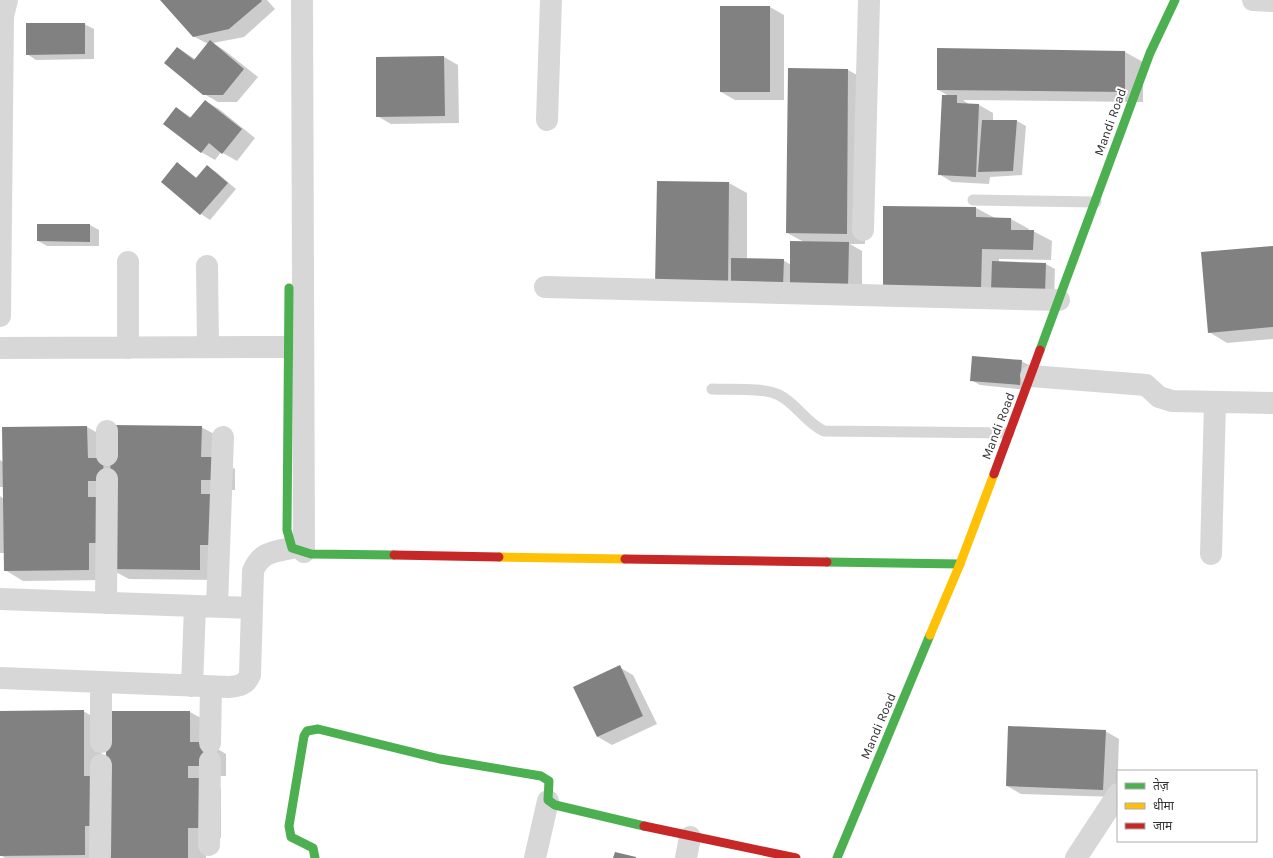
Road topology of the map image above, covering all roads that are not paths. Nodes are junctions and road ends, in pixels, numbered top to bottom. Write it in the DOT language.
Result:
graph roads {
  1 [pos="7,0"];
  2 [pos="302,0"];
  3 [pos="551,0"];
  4 [pos="869,0"];
  5 [pos="1175,0"];
  6 [pos="1253,0"];
  7 [pos="1273,0"];
  8 [pos="547,120"];
  9 [pos="972,200"];
  10 [pos="1096,202"];
  11 [pos="863,230"];
  12 [pos="128,262"];
  13 [pos="207,266"];
  14 [pos="545,287"];
  15 [pos="289,288"];
  16 [pos="1059,300"];
  17 [pos="0,316"];
  18 [pos="208,347"];
  19 [pos="290,347"];
  20 [pos="0,348"];
  21 [pos="128,348"];
  22 [pos="1031,376"];
  23 [pos="712,389"];
  24 [pos="1215,403"];
  25 [pos="1273,403"];
  26 [pos="107,431"];
  27 [pos="1009,433"];
  28 [pos="223,437"];
  29 [pos="107,455"];
  30 [pos="107,479"];
  31 [pos="298,550"];
  32 [pos="1211,554"];
  33 [pos="960,564"];
  34 [pos="0,599"];
  35 [pos="106,603"];
  36 [pos="194,606"];
  37 [pos="217,606"];
  38 [pos="252,608"];
  39 [pos="0,678"];
  40 [pos="101,682"];
  41 [pos="202,686"];
  42 [pos="101,742"];
  43 [pos="101,765"];
  44 [pos="1117,796"];
  45 [pos="548,801"];
  46 [pos="690,837"];
  47 [pos="209,845"];
  48 [pos="100,856"];
  49 [pos="315,858"];
  50 [pos="535,858"];
  51 [pos="686,858"];
  52 [pos="796,858"];
  53 [pos="837,858"];
  54 [pos="1076,858"];
  1 -- 17 [label="street"];
  2 -- 31 [label="street"];
  3 -- 8 [label="street"];
  4 -- 11 [label="street"];
  5 -- 10 [label="street, Mandi Road"];
  6 -- 7 [label="street"];
  9 -- 10 [label="lane"];
  10 -- 16 [label="street, Mandi Road"];
  12 -- 21 [label="street"];
  13 -- 18 [label="street"];
  14 -- 16 [label="street"];
  15 -- 19 [label="street"];
  16 -- 22 [label="street, Mandi Road"];
  18 -- 19 [label="street"];
  18 -- 21 [label="street"];
  19 -- 31 [label="street"];
  20 -- 21 [label="street"];
  22 -- 24 [label="street"];
  22 -- 27 [label="street, Mandi Road"];
  23 -- 27 [label="lane"];
  24 -- 25 [label="street"];
  24 -- 32 [label="street"];
  26 -- 29 [label="street"];
  27 -- 33 [label="street, Mandi Road"];
  28 -- 37 [label="street"];
  30 -- 35 [label="street"];
  31 -- 33 [label="street"];
  31 -- 38 [label="street"];
  33 -- 53 [label="street, Mandi Road"];
  34 -- 35 [label="street"];
  35 -- 36 [label="street"];
  36 -- 37 [label="street"];
  36 -- 41 [label="street"];
  37 -- 38 [label="street"];
  38 -- 41 [label="street"];
  39 -- 40 [label="street"];
  40 -- 41 [label="street"];
  40 -- 42 [label="street"];
  41 -- 47 [label="street"];
  43 -- 48 [label="street"];
  44 -- 54 [label="street"];
  45 -- 46 [label="street"];
  45 -- 49 [label="street"];
  45 -- 50 [label="street"];
  46 -- 51 [label="street"];
  46 -- 52 [label="street"];
}
